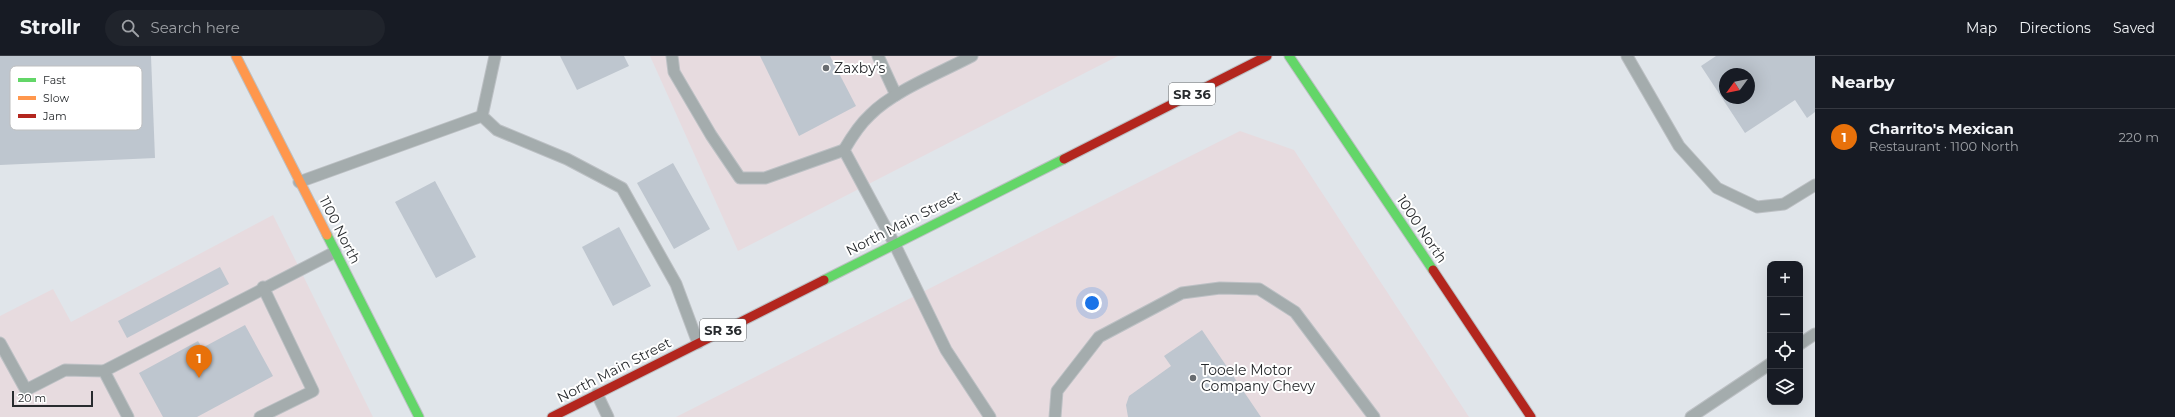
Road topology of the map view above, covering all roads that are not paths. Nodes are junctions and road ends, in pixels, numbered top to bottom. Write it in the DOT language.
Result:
graph roads {
  1 [pos="236,56"];
  2 [pos="495,56"];
  3 [pos="672,56"];
  4 [pos="878,56"];
  5 [pos="972,56"];
  6 [pos="1267,56"];
  7 [pos="1289,56"];
  8 [pos="1627,56"];
  9 [pos="896,96"];
  10 [pos="482,116"];
  11 [pos="844,150"];
  12 [pos="299,182"];
  13 [pos="1815,185"];
  14 [pos="894,243"];
  15 [pos="335,252"];
  16 [pos="263,287"];
  17 [pos="1815,334"];
  18 [pos="1803,342"];
  19 [pos="0,343"];
  20 [pos="698,343"];
  21 [pos="1767,366"];
  22 [pos="104,371"];
  23 [pos="597,394"];
  24 [pos="988,416"];
  25 [pos="128,417"];
  26 [pos="260,417"];
  27 [pos="419,417"];
  28 [pos="552,417"];
  29 [pos="608,417"];
  30 [pos="1055,417"];
  31 [pos="1374,417"];
  32 [pos="1531,417"];
  33 [pos="1691,417"];
  1 -- 12 [label="main road, 1100 North"];
  2 -- 10 [label="lane"];
  3 -- 11 [label="lane"];
  4 -- 9 [label="lane"];
  5 -- 9 [label="lane"];
  6 -- 14 [label="main road, North Main Street / SR 36"];
  7 -- 32 [label="main road, 1000 North"];
  8 -- 13 [label="lane"];
  9 -- 11 [label="lane"];
  10 -- 12 [label="lane"];
  10 -- 20 [label="lane"];
  11 -- 14 [label="lane"];
  12 -- 15 [label="main road, 1100 North"];
  14 -- 20 [label="main road, North Main Street / SR 36"];
  14 -- 24 [label="lane"];
  15 -- 16 [label="lane"];
  15 -- 27 [label="main road, 1100 North"];
  16 -- 22 [label="lane"];
  16 -- 26 [label="lane"];
  17 -- 18 [label="lane"];
  19 -- 22 [label="lane"];
  20 -- 23 [label="main road, North Main Street / SR 36"];
  21 -- 33 [label="lane"];
  22 -- 25 [label="lane"];
  23 -- 28 [label="main road, North Main Street / SR 36"];
  23 -- 29 [label="lane"];
  30 -- 31 [label="lane"];
}
